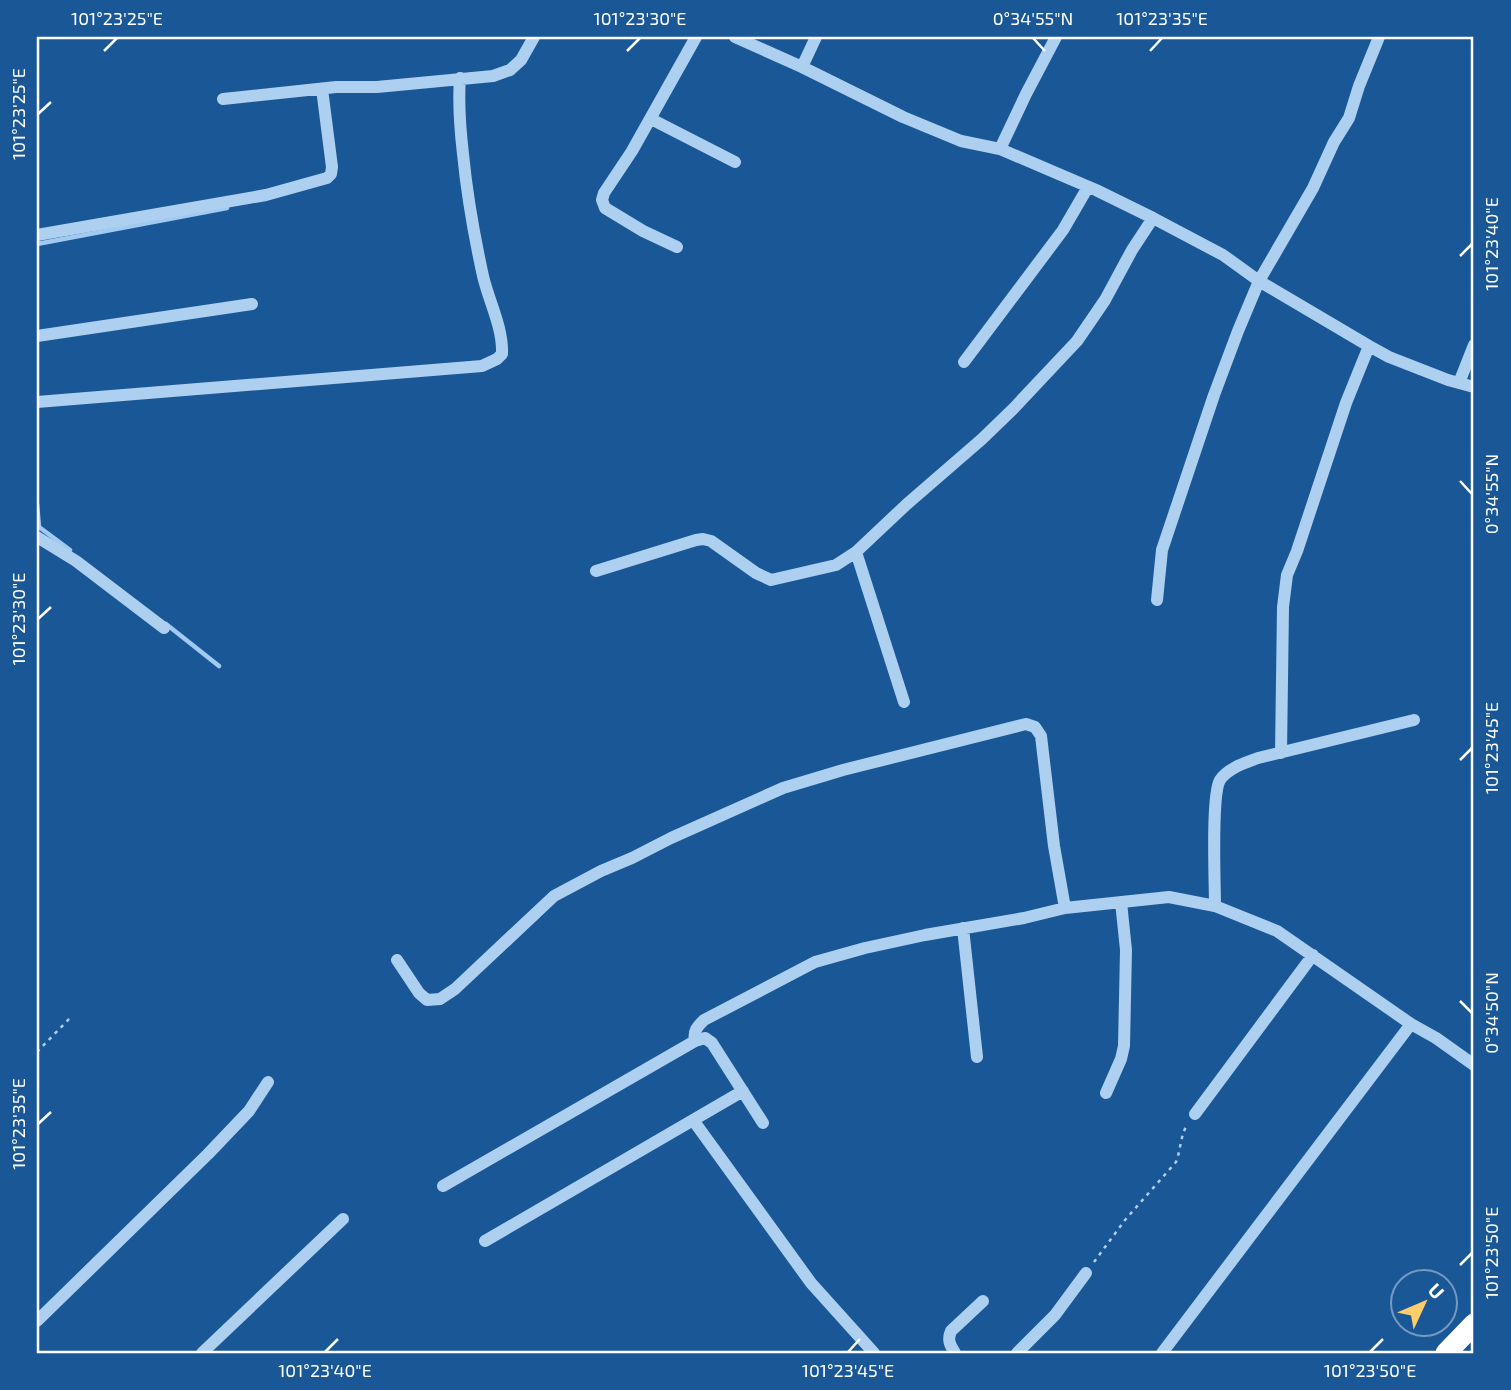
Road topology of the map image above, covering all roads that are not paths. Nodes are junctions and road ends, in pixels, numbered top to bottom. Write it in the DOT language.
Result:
graph roads {
  1 [pos="534,37"];
  2 [pos="696,37"];
  3 [pos="735,37"];
  4 [pos="816,37"];
  5 [pos="1056,37"];
  6 [pos="1379,37"];
  7 [pos="802,67"];
  8 [pos="460,78"];
  9 [pos="322,89"];
  10 [pos="223,99"];
  11 [pos="651,119"];
  12 [pos="1000,149"];
  13 [pos="735,162"];
  14 [pos="1088,187"];
  15 [pos="1153,218"];
  16 [pos="37,235"];
  17 [pos="677,247"];
  18 [pos="1259,281"];
  19 [pos="252,304"];
  20 [pos="37,336"];
  21 [pos="1474,345"];
  22 [pos="1369,346"];
  23 [pos="964,362"];
  24 [pos="1459,383"];
  25 [pos="1474,387"];
  26 [pos="37,402"];
  27 [pos="37,537"];
  28 [pos="856,552"];
  29 [pos="596,571"];
  30 [pos="1157,600"];
  31 [pos="164,628"];
  32 [pos="904,702"];
  33 [pos="1414,720"];
  34 [pos="1280,752"];
  35 [pos="1121,902"];
  36 [pos="1215,906"];
  37 [pos="1065,908"];
  38 [pos="963,929"];
  39 [pos="1313,955"];
  40 [pos="397,960"];
  41 [pos="1411,1024"];
  42 [pos="695,1041"];
  43 [pos="977,1057"];
  44 [pos="1474,1065"];
  45 [pos="268,1082"];
  46 [pos="743,1091"];
  47 [pos="1105,1093"];
  48 [pos="1195,1114"];
  49 [pos="693,1120"];
  50 [pos="763,1123"];
  51 [pos="443,1186"];
  52 [pos="342,1219"];
  53 [pos="485,1241"];
  54 [pos="1086,1273"];
  55 [pos="983,1301"];
  56 [pos="37,1321"];
  57 [pos="1474,1324"];
  58 [pos="202,1353"];
  59 [pos="874,1353"];
  60 [pos="955,1353"];
  61 [pos="1017,1353"];
  62 [pos="1162,1353"];
  63 [pos="1446,1353"];
  1 -- 8 [label="street"];
  2 -- 11 [label="street"];
  3 -- 7 [label="street"];
  4 -- 7 [label="street"];
  5 -- 12 [label="street"];
  6 -- 18 [label="street"];
  7 -- 12 [label="street"];
  8 -- 9 [label="street"];
  8 -- 26 [label="street"];
  9 -- 10 [label="street"];
  9 -- 16 [label="street"];
  11 -- 13 [label="street"];
  11 -- 17 [label="street"];
  12 -- 14 [label="street"];
  14 -- 15 [label="street"];
  14 -- 23 [label="street"];
  15 -- 18 [label="street"];
  15 -- 28 [label="street"];
  18 -- 22 [label="street"];
  18 -- 30 [label="street"];
  19 -- 20 [label="street"];
  21 -- 24 [label="street"];
  22 -- 24 [label="street"];
  22 -- 34 [label="street"];
  24 -- 25 [label="street"];
  27 -- 31 [label="street"];
  28 -- 29 [label="street"];
  28 -- 32 [label="street"];
  33 -- 34 [label="street"];
  34 -- 36 [label="street"];
  35 -- 36 [label="street"];
  35 -- 37 [label="street"];
  35 -- 47 [label="street"];
  36 -- 39 [label="street"];
  37 -- 38 [label="street"];
  37 -- 40 [label="street"];
  38 -- 42 [label="street"];
  38 -- 43 [label="street"];
  39 -- 41 [label="street"];
  39 -- 48 [label="street"];
  41 -- 44 [label="street"];
  41 -- 62 [label="street"];
  42 -- 46 [label="street"];
  42 -- 51 [label="street"];
  45 -- 56 [label="street"];
  46 -- 49 [label="street"];
  46 -- 50 [label="street"];
  49 -- 53 [label="street"];
  49 -- 59 [label="street"];
  52 -- 58 [label="street"];
  54 -- 61 [label="street"];
  55 -- 60 [label="street"];
  57 -- 63 [label="highway"];
}
